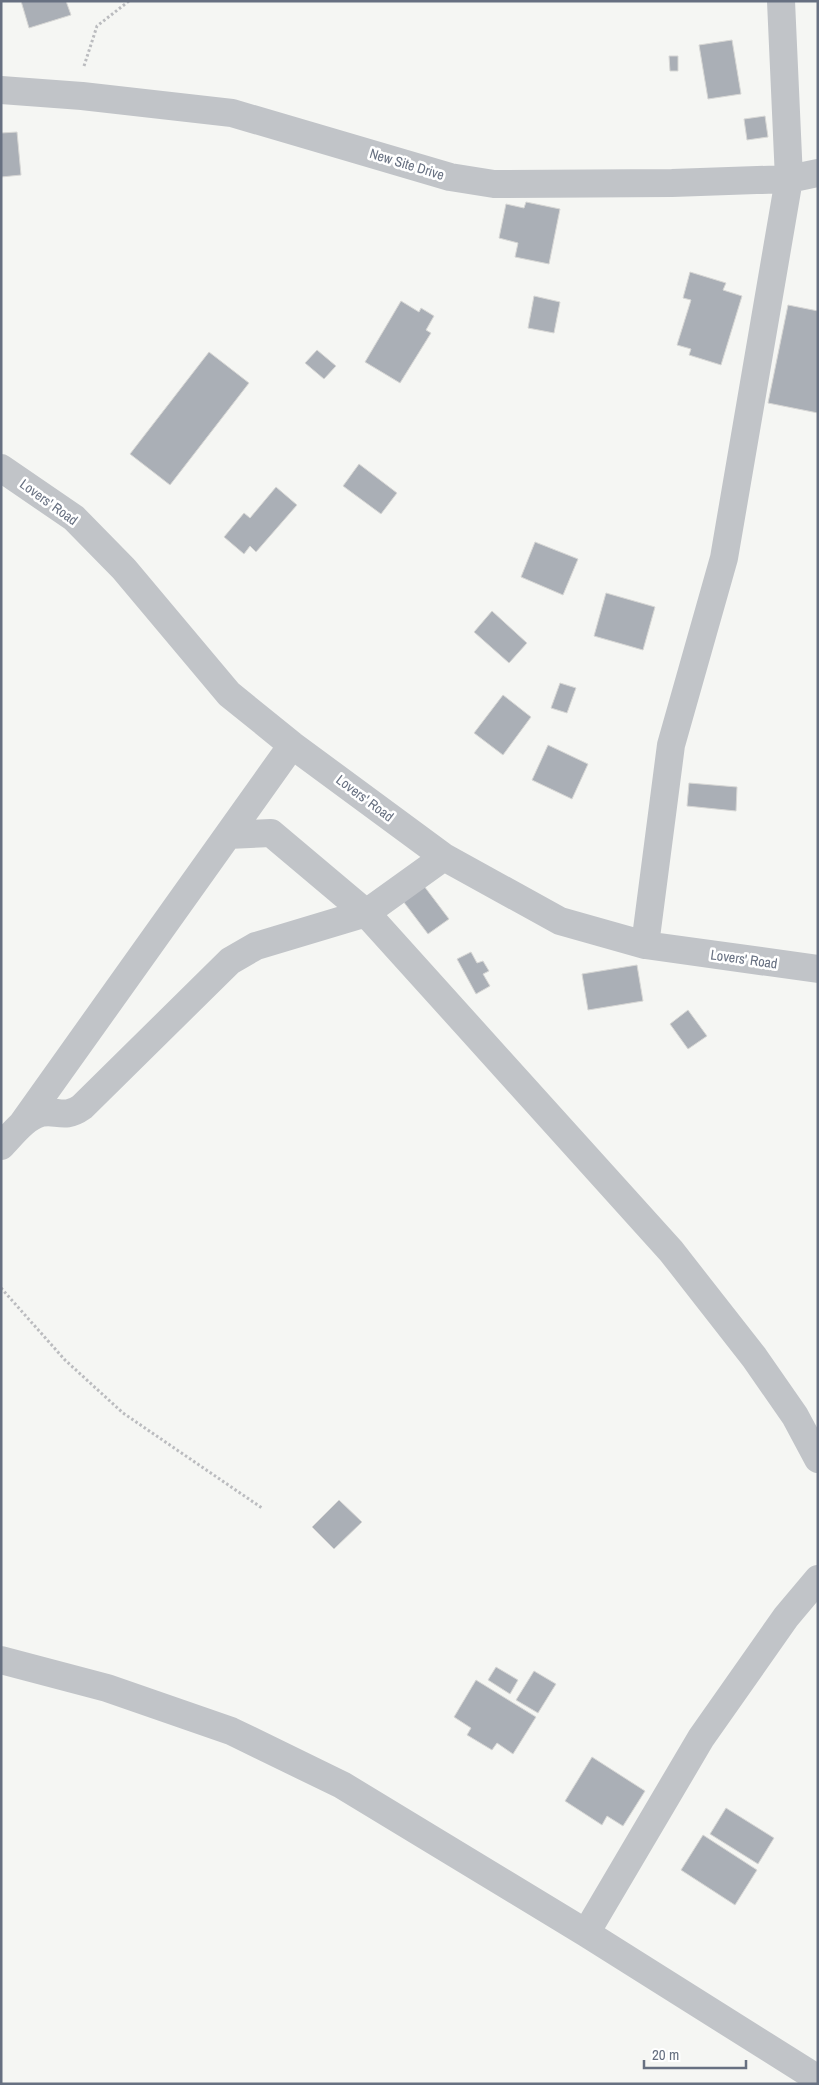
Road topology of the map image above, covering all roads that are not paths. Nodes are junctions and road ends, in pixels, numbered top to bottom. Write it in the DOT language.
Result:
graph roads {
  1 [pos="781,1"];
  2 [pos="1,90"];
  3 [pos="818,173"];
  4 [pos="789,179"];
  5 [pos="1,468"];
  6 [pos="292,745"];
  7 [pos="228,835"];
  8 [pos="444,857"];
  9 [pos="366,913"];
  10 [pos="645,945"];
  11 [pos="818,969"];
  12 [pos="10,1137"];
  13 [pos="818,1459"];
  14 [pos="818,1579"];
  15 [pos="1,1660"];
  16 [pos="586,1933"];
  17 [pos="818,2079"];
  1 -- 4 [label="street"];
  2 -- 4 [label="street, New Site Drive"];
  3 -- 4 [label="street, New Site Drive"];
  4 -- 10 [label="street"];
  5 -- 6 [label="street, Lovers' Road"];
  6 -- 7 [label="street"];
  6 -- 8 [label="street, Lovers' Road"];
  7 -- 9 [label="street"];
  7 -- 12 [label="street"];
  8 -- 9 [label="street"];
  8 -- 10 [label="street, Lovers' Road"];
  9 -- 12 [label="street"];
  9 -- 13 [label="street"];
  10 -- 11 [label="street, Lovers' Road"];
  14 -- 16 [label="street"];
  15 -- 16 [label="street"];
  16 -- 17 [label="street"];
}
